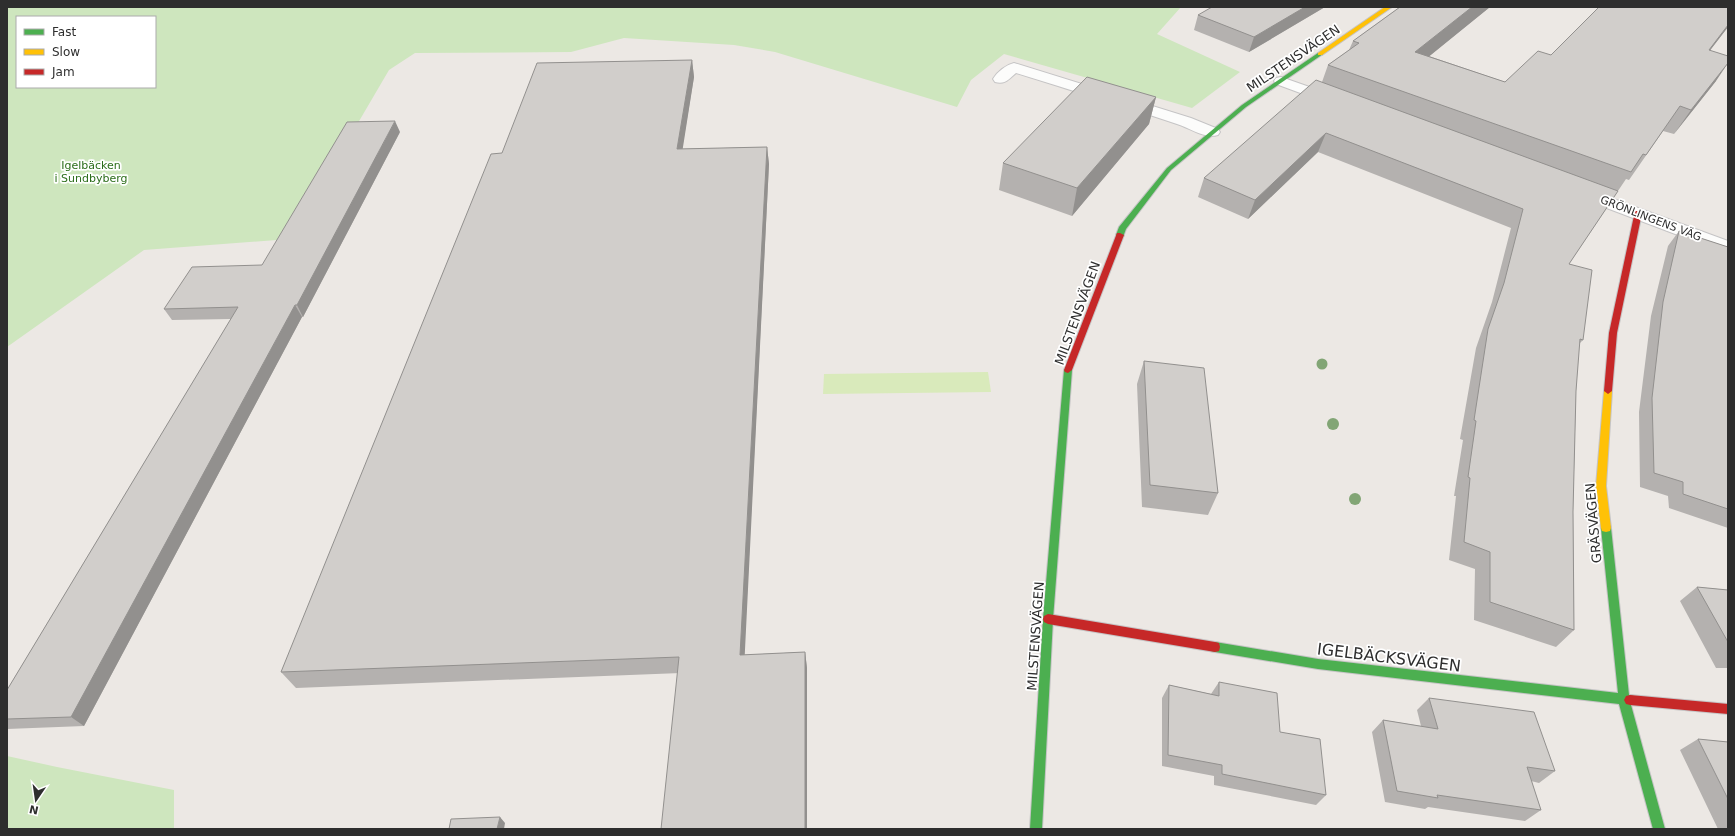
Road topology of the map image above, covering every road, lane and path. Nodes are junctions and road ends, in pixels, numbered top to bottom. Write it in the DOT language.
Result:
graph roads {
  1 [pos="1389,7"];
  2 [pos="1000,80"];
  3 [pos="1281,81"];
  4 [pos="1348,106"];
  5 [pos="1212,132"];
  6 [pos="1564,185"];
  7 [pos="1638,213"];
  8 [pos="1728,248"];
  9 [pos="1048,619"];
  10 [pos="1624,700"];
  11 [pos="1728,708"];
  12 [pos="1036,829"];
  13 [pos="1659,829"];
  1 -- 3 [label="street, MILSTENSVÄGEN"];
  2 -- 5 [label="street"];
  3 -- 4 [label="street"];
  3 -- 5 [label="street, MILSTENSVÄGEN"];
  5 -- 9 [label="street, MILSTENSVÄGEN"];
  6 -- 7 [label="street, GRÖNLINGENS VÄG"];
  7 -- 8 [label="street, GRÖNLINGENS VÄG"];
  7 -- 10 [label="street, GRÄSVÄGEN"];
  9 -- 10 [label="street, IGELBÄCKSVÄGEN"];
  9 -- 12 [label="street, MILSTENSVÄGEN"];
  10 -- 11 [label="street, IGELBÄCKSVÄGEN"];
  10 -- 13 [label="street, GRÄSVÄGEN"];
}
